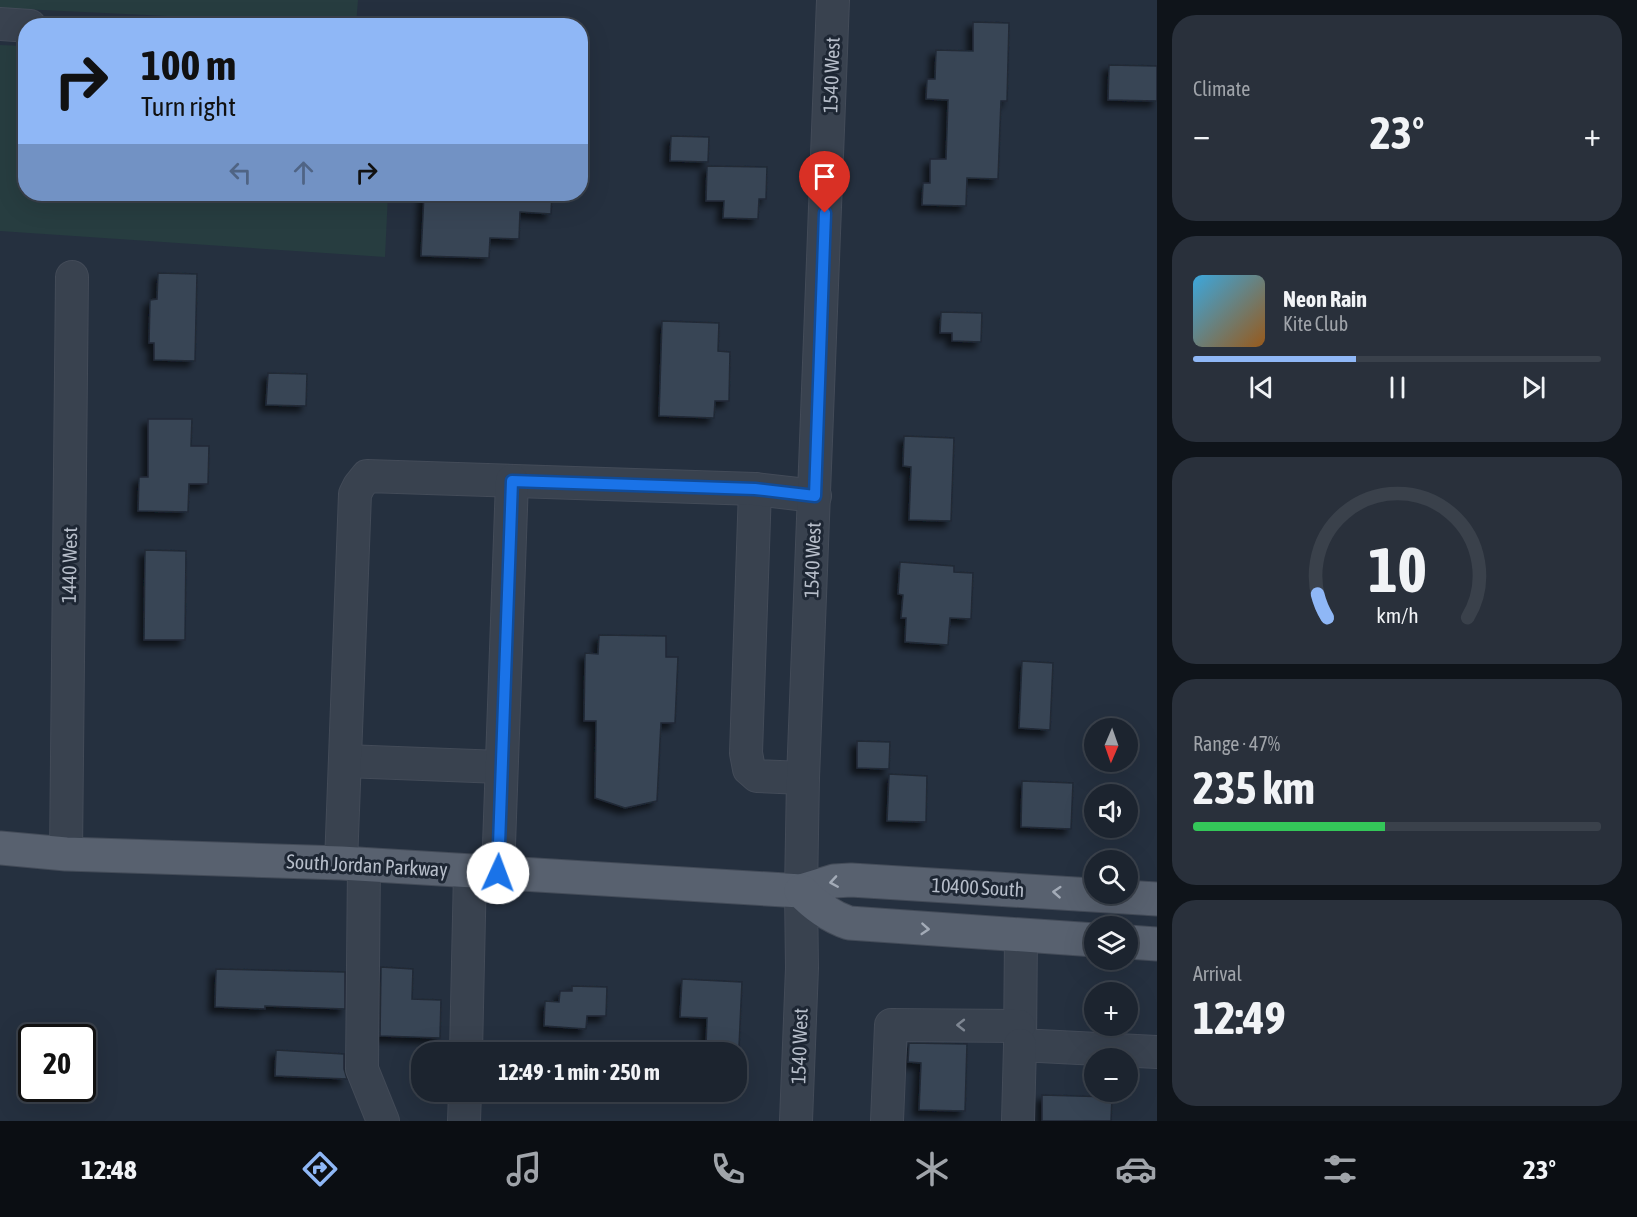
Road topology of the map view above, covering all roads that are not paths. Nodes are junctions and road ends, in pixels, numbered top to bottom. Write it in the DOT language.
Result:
graph roads {
  1 [pos="833,0"];
  2 [pos="0,24"];
  3 [pos="18,25"];
  4 [pos="72,277"];
  5 [pos="512,481"];
  6 [pos="755,489"];
  7 [pos="815,496"];
  8 [pos="345,761"];
  9 [pos="501,767"];
  10 [pos="803,778"];
  11 [pos="0,848"];
  12 [pos="66,854"];
  13 [pos="352,864"];
  14 [pos="484,872"];
  15 [pos="801,891"];
  16 [pos="1157,899"];
  17 [pos="1021,936"];
  18 [pos="1084,939"];
  19 [pos="1138,943"];
  20 [pos="1157,944"];
  21 [pos="1020,1035"];
  22 [pos="467,1042"];
  23 [pos="1157,1052"];
  24 [pos="465,1102"];
  25 [pos="383,1121"];
  26 [pos="464,1121"];
  27 [pos="796,1121"];
  28 [pos="887,1121"];
  29 [pos="1018,1121"];
  1 -- 7 [label="street, 1540 West"];
  2 -- 3 [label="street"];
  4 -- 12 [label="street, 1440 West"];
  5 -- 6 [label="street"];
  5 -- 8 [label="street"];
  5 -- 9 [label="street"];
  6 -- 7 [label="street"];
  6 -- 10 [label="street"];
  7 -- 10 [label="street, 1540 West"];
  8 -- 9 [label="street"];
  8 -- 13 [label="street"];
  9 -- 14 [label="street"];
  10 -- 15 [label="street, 1540 West"];
  11 -- 12 [label="main road, South Jordan Parkway"];
  12 -- 13 [label="main road, South Jordan Parkway"];
  13 -- 14 [label="main road, South Jordan Parkway"];
  13 -- 25 [label="street"];
  14 -- 15 [label="main road, South Jordan Parkway"];
  14 -- 22 [label="street"];
  16 -- 15 [label="main road, 10400 South, one-way"];
  15 -- 17 [label="main road, one-way"];
  15 -- 27 [label="street, 1540 West"];
  17 -- 18 [label="main road"];
  17 -- 21 [label="street"];
  19 -- 20 [label="main road"];
  21 -- 23 [label="street"];
  21 -- 28 [label="street, one-way"];
  21 -- 29 [label="street"];
  24 -- 26 [label="street"];
}
